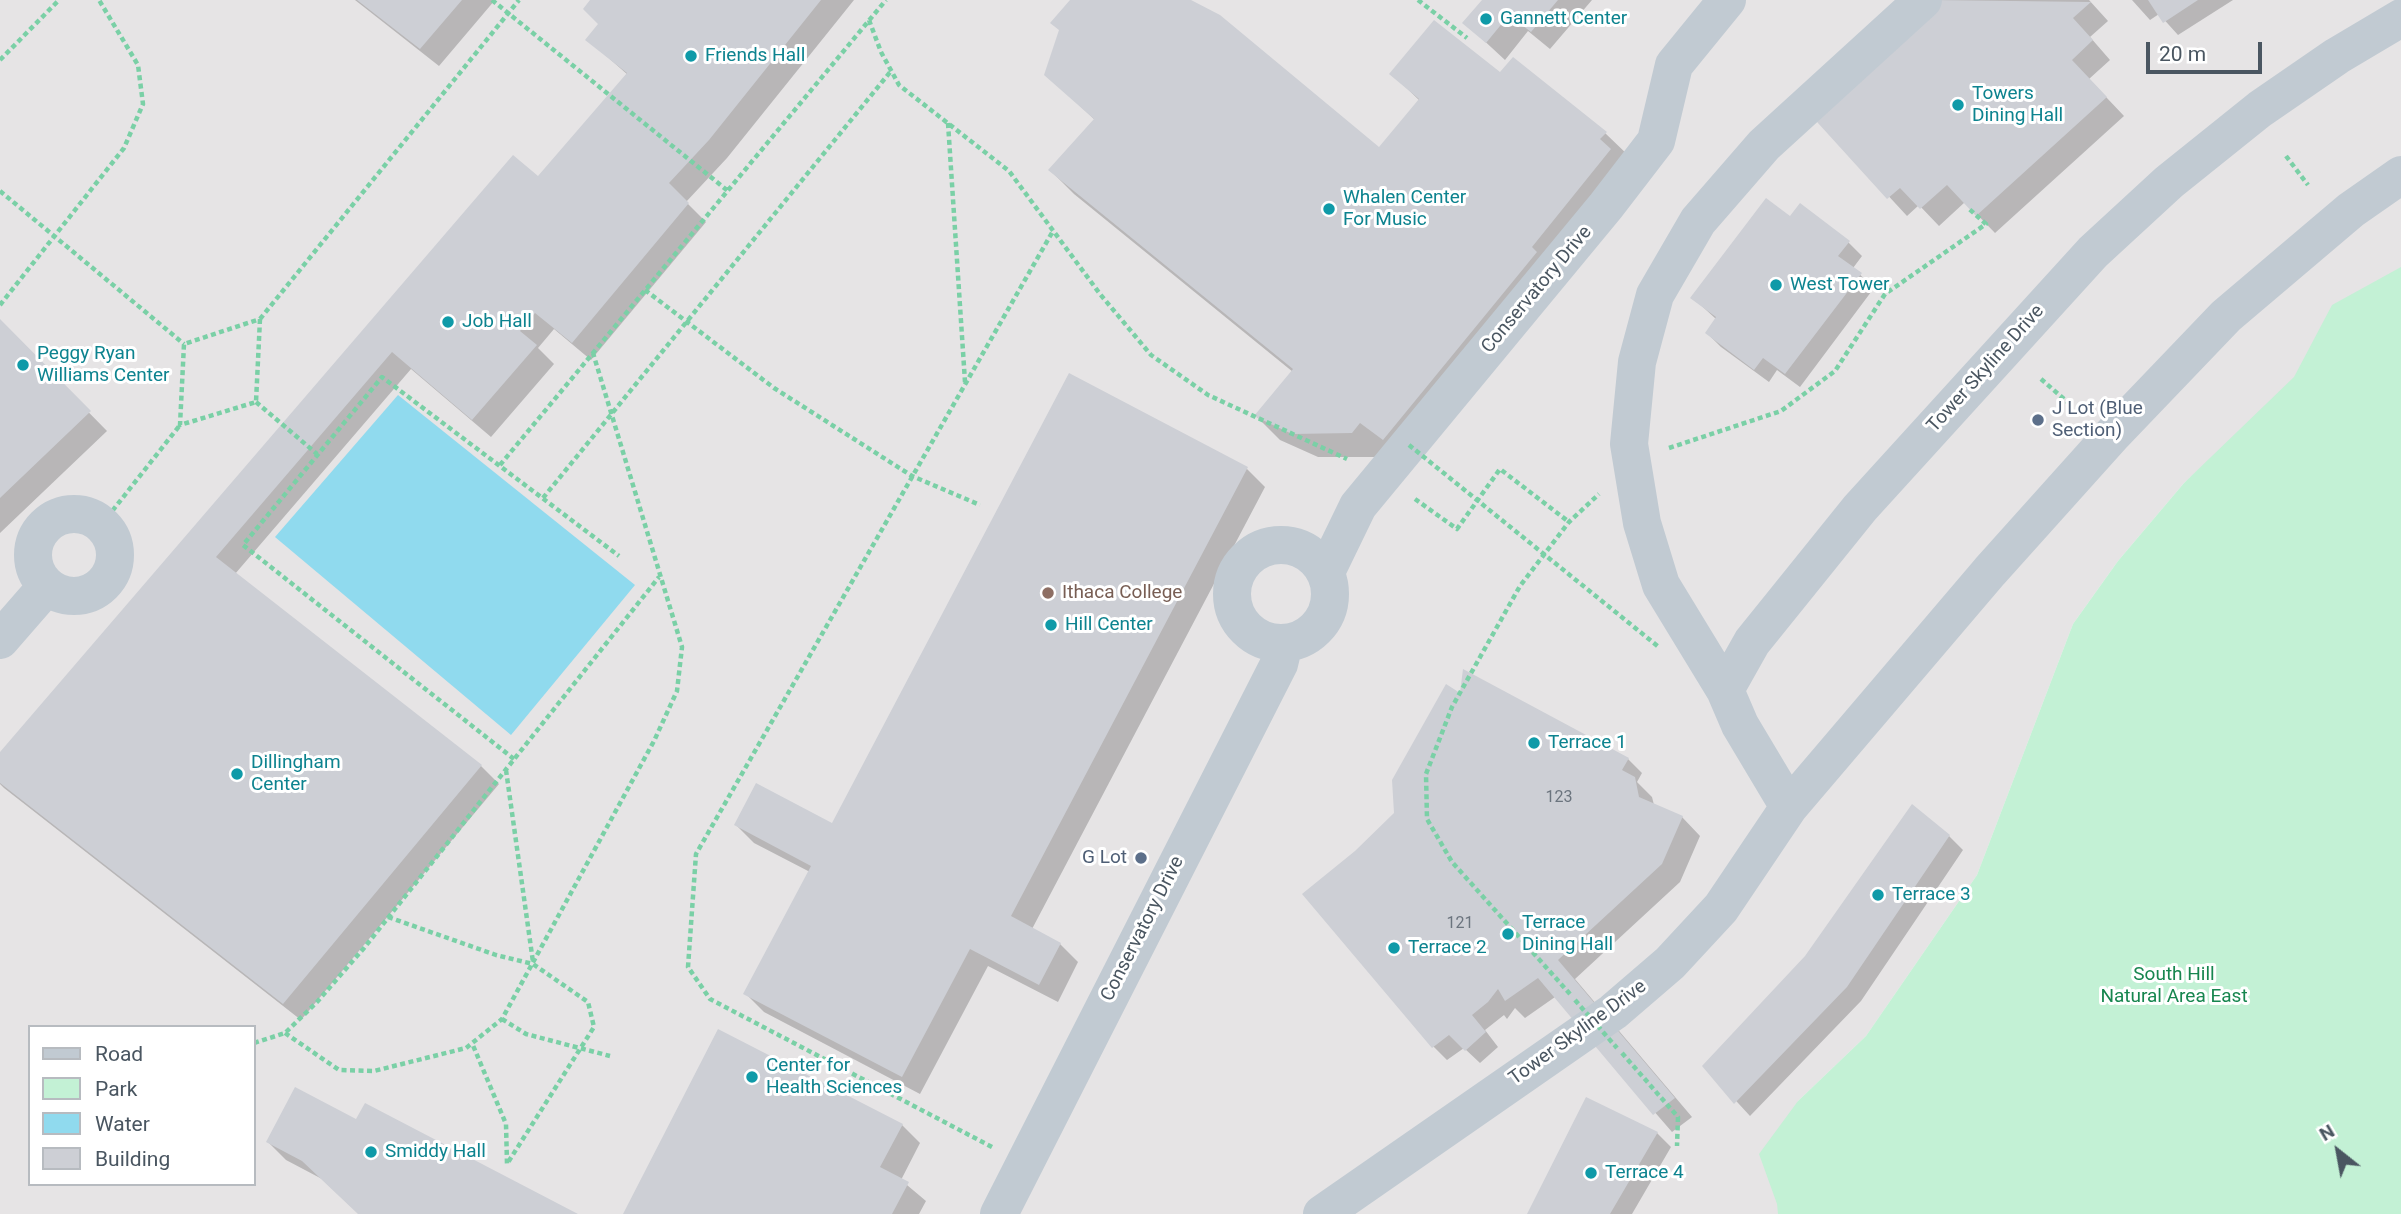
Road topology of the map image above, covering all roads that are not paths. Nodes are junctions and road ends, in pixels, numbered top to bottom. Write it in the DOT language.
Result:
graph roads {
  1 [pos="1727,0"];
  2 [pos="1923,0"];
  3 [pos="2401,18"];
  4 [pos="2401,175"];
  5 [pos="1326,572"];
  6 [pos="47,586"];
  7 [pos="0,640"];
  8 [pos="1284,643"];
  9 [pos="1725,690"];
  10 [pos="1789,807"];
  11 [pos="999,1214"];
  12 [pos="1322,1214"];
  1 -- 5 [label="street, Conservatory Drive"];
  2 -- 9 [label="street"];
  3 -- 9 [label="street, Tower Skyline Drive"];
  4 -- 10 [label="street, Tower Skyline Drive"];
  5 -- 8 [label="street"];
  5 -- 8 [label="street"];
  6 -- 6 [label="street"];
  6 -- 7 [label="street"];
  8 -- 11 [label="street, Conservatory Drive"];
  9 -- 10 [label="street"];
  10 -- 12 [label="street, Tower Skyline Drive"];
}
